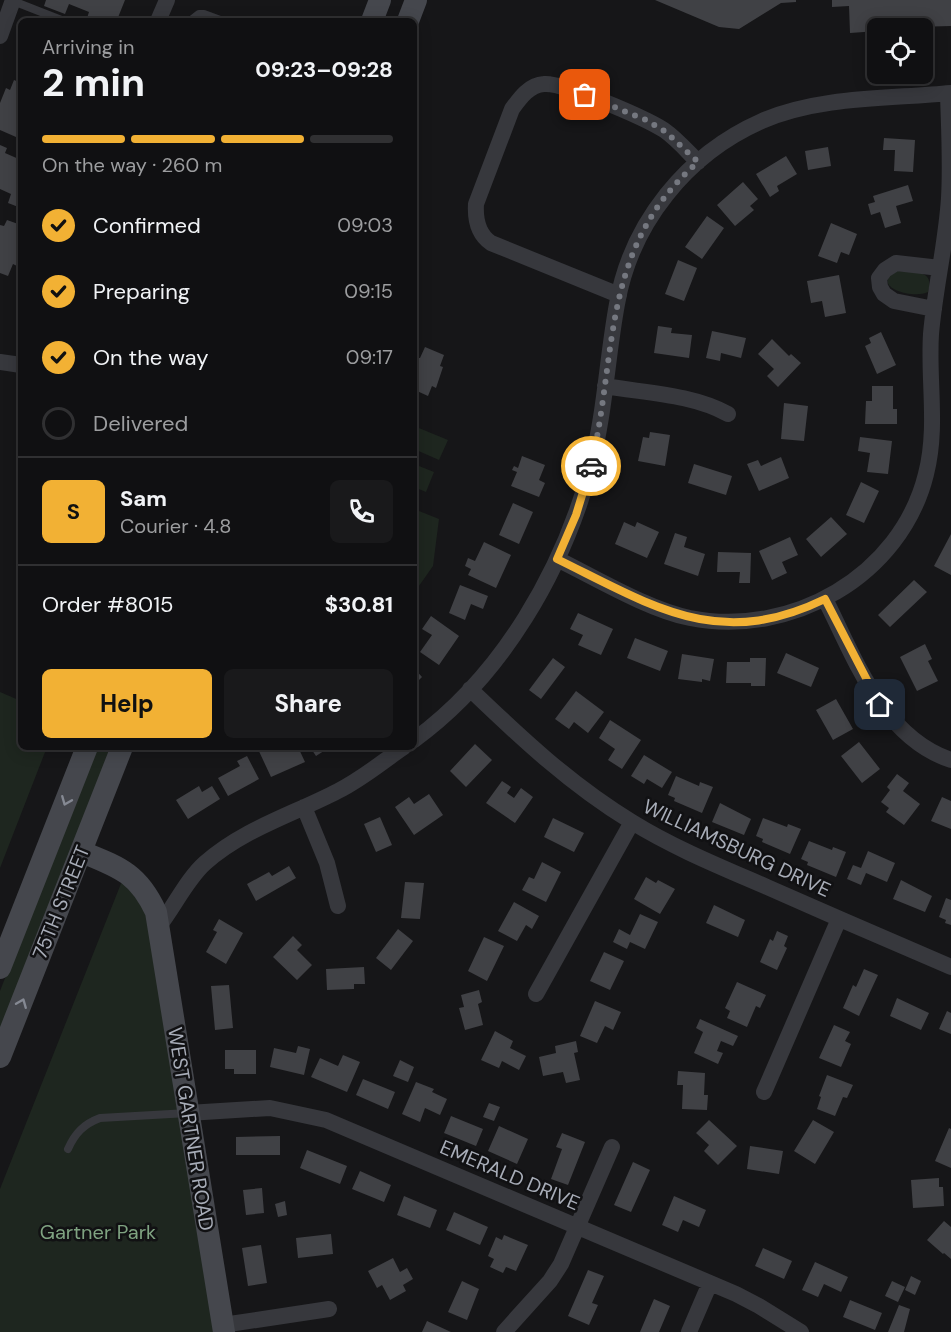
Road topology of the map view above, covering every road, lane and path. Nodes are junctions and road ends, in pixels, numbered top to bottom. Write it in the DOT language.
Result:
graph roads {
  1 [pos="167,0"];
  2 [pos="380,0"];
  3 [pos="416,0"];
  4 [pos="13,1"];
  5 [pos="56,18"];
  6 [pos="159,18"];
  7 [pos="193,18"];
  8 [pos="215,18"];
  9 [pos="373,18"];
  10 [pos="409,18"];
  11 [pos="0,36"];
  12 [pos="950,94"];
  13 [pos="698,162"];
  14 [pos="940,268"];
  15 [pos="619,295"];
  16 [pos="934,309"];
  17 [pos="0,362"];
  18 [pos="18,365"];
  19 [pos="605,386"];
  20 [pos="728,414"];
  21 [pos="557,559"];
  22 [pos="825,599"];
  23 [pos="470,688"];
  24 [pos="417,738"];
  25 [pos="86,750"];
  26 [pos="121,750"];
  27 [pos="400,750"];
  28 [pos="951,760"];
  29 [pos="304,807"];
  30 [pos="632,822"];
  31 [pos="81,852"];
  32 [pos="338,906"];
  33 [pos="839,919"];
  34 [pos="159,926"];
  35 [pos="0,968"];
  36 [pos="951,968"];
  37 [pos="536,994"];
  38 [pos="0,1057"];
  39 [pos="765,1092"];
  40 [pos="188,1113"];
  41 [pos="612,1147"];
  42 [pos="68,1149"];
  43 [pos="578,1227"];
  44 [pos="711,1283"];
  45 [pos="329,1310"];
  46 [pos="223,1329"];
  47 [pos="504,1332"];
  48 [pos="689,1332"];
  49 [pos="801,1332"];
  1 -- 6 [label="street"];
  2 -- 9 [label="main road"];
  3 -- 10 [label="main road"];
  4 -- 5 [label="lane"];
  4 -- 11 [label="street"];
  7 -- 8 [label="lane"];
  12 -- 13 [label="street"];
  12 -- 14 [label="street"];
  13 -- 15 [label="street"];
  13 -- 15 [label="street"];
  14 -- 16 [label="street"];
  14 -- 16 [label="street"];
  15 -- 19 [label="street"];
  16 -- 22 [label="street"];
  17 -- 18 [label="street"];
  19 -- 20 [label="street"];
  19 -- 21 [label="street"];
  21 -- 22 [label="street"];
  21 -- 23 [label="street"];
  22 -- 28 [label="street"];
  23 -- 24 [label="street"];
  23 -- 30 [label="street, WILLIAMSBURG DRIVE"];
  25 -- 35 [label="main road, 75TH STREET, one-way"];
  26 -- 31 [label="main road, 75TH STREET"];
  27 -- 29 [label="street"];
  29 -- 32 [label="street"];
  29 -- 34 [label="street"];
  30 -- 33 [label="street, WILLIAMSBURG DRIVE"];
  30 -- 37 [label="street"];
  31 -- 34 [label="main road, WEST GARTNER ROAD"];
  38 -- 31 [label="main road, 75TH STREET, one-way"];
  33 -- 36 [label="street, WILLIAMSBURG DRIVE"];
  33 -- 39 [label="street"];
  34 -- 40 [label="main road, WEST GARTNER ROAD"];
  40 -- 42 [label="lane"];
  40 -- 43 [label="street, EMERALD DRIVE"];
  40 -- 46 [label="main road, WEST GARTNER ROAD"];
  41 -- 43 [label="street"];
  43 -- 44 [label="street, EMERALD DRIVE"];
  43 -- 47 [label="street"];
  44 -- 48 [label="street"];
  44 -- 49 [label="street, EMERALD DRIVE"];
  45 -- 46 [label="street"];
}
